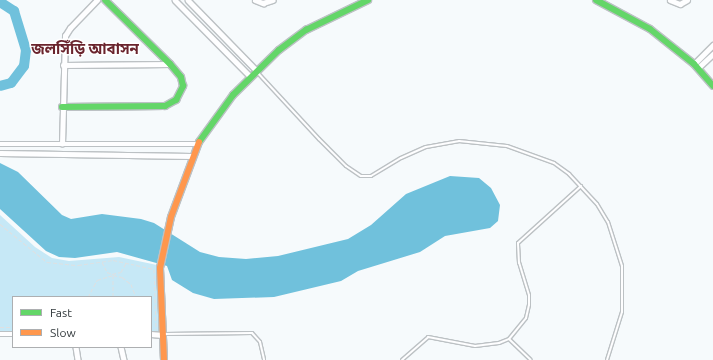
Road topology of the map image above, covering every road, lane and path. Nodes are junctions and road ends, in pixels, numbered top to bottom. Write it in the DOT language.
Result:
graph roads {
  1 [pos="98,0"];
  2 [pos="105,0"];
  3 [pos="175,0"];
  4 [pos="188,0"];
  5 [pos="255,0"];
  6 [pos="273,0"];
  7 [pos="368,0"];
  8 [pos="596,0"];
  9 [pos="670,0"];
  10 [pos="688,0"];
  11 [pos="713,45"];
  12 [pos="713,54"];
  13 [pos="170,64"];
  14 [pos="63,65"];
  15 [pos="696,66"];
  16 [pos="256,70"];
  17 [pos="250,76"];
  18 [pos="713,86"];
  19 [pos="62,107"];
  20 [pos="0,144"];
  21 [pos="62,144"];
  22 [pos="196,144"];
  23 [pos="0,153"];
  24 [pos="191,156"];
  25 [pos="581,186"];
  26 [pos="0,226"];
  27 [pos="102,262"];
  28 [pos="126,263"];
  29 [pos="113,275"];
  30 [pos="89,296"];
  31 [pos="113,296"];
  32 [pos="136,296"];
  33 [pos="0,327"];
  34 [pos="12,328"];
  35 [pos="156,330"];
  36 [pos="0,334"];
  37 [pos="12,334"];
  38 [pos="152,334"];
  39 [pos="162,334"];
  40 [pos="509,339"];
  41 [pos="76,348"];
  42 [pos="121,348"];
  43 [pos="78,360"];
  44 [pos="124,360"];
  45 [pos="164,360"];
  46 [pos="264,360"];
  47 [pos="402,360"];
  48 [pos="531,360"];
  49 [pos="607,360"];
  1 -- 14 [label="street"];
  2 -- 13 [label="street"];
  3 -- 17 [label="street"];
  4 -- 16 [label="street"];
  5 -- 6 [label="street"];
  7 -- 16 [label="street"];
  8 -- 15 [label="street"];
  9 -- 10 [label="street"];
  11 -- 15 [label="street"];
  12 -- 15 [label="street"];
  13 -- 14 [label="street"];
  13 -- 19 [label="street"];
  14 -- 19 [label="street"];
  15 -- 18 [label="street"];
  16 -- 17 [label="street"];
  16 -- 25 [label="lane"];
  17 -- 22 [label="street"];
  19 -- 21 [label="street"];
  20 -- 21 [label="street"];
  21 -- 22 [label="street"];
  22 -- 24 [label="street"];
  23 -- 24 [label="street"];
  24 -- 39 [label="street"];
  25 -- 40 [label="lane"];
  25 -- 49 [label="lane"];
  26 -- 27 [label="path"];
  27 -- 28 [label="path"];
  27 -- 28 [label="path"];
  28 -- 35 [label="path"];
  29 -- 30 [label="path"];
  29 -- 31 [label="path"];
  29 -- 32 [label="path"];
  33 -- 34 [label="path"];
  36 -- 37 [label="street"];
  38 -- 39 [label="street"];
  39 -- 45 [label="street"];
  39 -- 46 [label="lane"];
  40 -- 47 [label="lane"];
  40 -- 48 [label="lane"];
  41 -- 43 [label="street"];
  42 -- 44 [label="street"];
}
